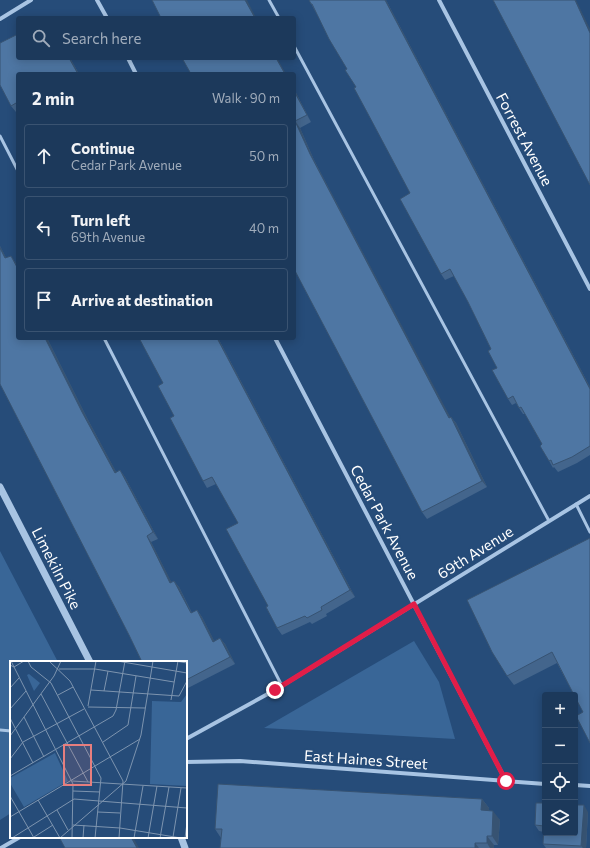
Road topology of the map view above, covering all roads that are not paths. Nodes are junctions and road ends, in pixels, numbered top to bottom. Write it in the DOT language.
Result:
graph roads {
  1 [pos="31,0"];
  2 [pos="97,0"];
  3 [pos="269,0"];
  4 [pos="439,0"];
  5 [pos="105,16"];
  6 [pos="278,16"];
  7 [pos="0,19"];
  8 [pos="296,50"];
  9 [pos="129,60"];
  10 [pos="135,72"];
  11 [pos="0,136"];
  12 [pos="16,167"];
  13 [pos="590,289"];
  14 [pos="105,340"];
  15 [pos="276,340"];
  16 [pos="0,487"];
  17 [pos="590,496"];
  18 [pos="576,504"];
  19 [pos="549,521"];
  20 [pos="590,532"];
  21 [pos="414,604"];
  22 [pos="89,661"];
  23 [pos="282,686"];
  24 [pos="0,730"];
  25 [pos="10,731"];
  26 [pos="187,738"];
  27 [pos="187,762"];
  28 [pos="506,781"];
  29 [pos="542,784"];
  30 [pos="578,785"];
  31 [pos="590,786"];
  32 [pos="18,838"];
  33 [pos="181,838"];
  34 [pos="5,847"];
  35 [pos="185,848"];
  1 -- 7 [label="street"];
  2 -- 5 [label="street"];
  3 -- 6 [label="lane"];
  4 -- 13 [label="street, Forrest Avenue"];
  8 -- 19 [label="lane"];
  9 -- 10 [label="street"];
  11 -- 12 [label="lane"];
  14 -- 23 [label="lane"];
  15 -- 21 [label="street, Cedar Park Avenue"];
  16 -- 22 [label="street, Limekiln Pike"];
  17 -- 18 [label="street, 69th Avenue"];
  18 -- 19 [label="street, 69th Avenue"];
  18 -- 20 [label="lane"];
  19 -- 21 [label="street, 69th Avenue"];
  21 -- 23 [label="street, 69th Avenue"];
  21 -- 28 [label="street, Cedar Park Avenue"];
  23 -- 26 [label="street, 69th Avenue"];
  24 -- 25 [label="lane"];
  27 -- 28 [label="street, East Haines Street"];
  28 -- 29 [label="street, East Haines Street"];
  30 -- 31 [label="street"];
  32 -- 34 [label="street"];
  33 -- 35 [label="street"];
}
